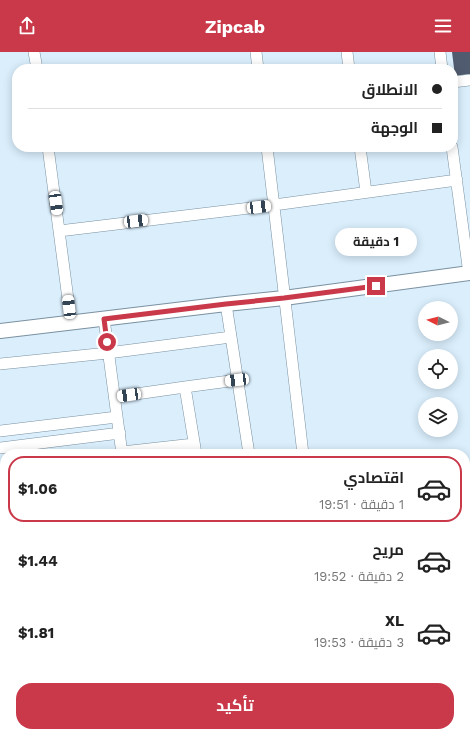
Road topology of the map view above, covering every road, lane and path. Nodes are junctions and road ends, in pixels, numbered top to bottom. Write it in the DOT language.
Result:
graph roads {
  1 [pos="34,52"];
  2 [pos="256,52"];
  3 [pos="347,52"];
  4 [pos="440,52"];
  5 [pos="36,64"];
  6 [pos="257,64"];
  7 [pos="348,64"];
  8 [pos="441,64"];
  9 [pos="470,80"];
  10 [pos="458,81"];
  11 [pos="49,152"];
  12 [pos="268,152"];
  13 [pos="361,152"];
  14 [pos="453,152"];
  15 [pos="457,180"];
  16 [pos="366,192"];
  17 [pos="274,205"];
  18 [pos="60,231"];
  19 [pos="469,274"];
  20 [pos="284,298"];
  21 [pos="226,304"];
  22 [pos="104,319"];
  23 [pos="71,322"];
  24 [pos="0,332"];
  25 [pos="231,337"];
  26 [pos="108,353"];
  27 [pos="0,364"];
  28 [pos="237,380"];
  29 [pos="185,386"];
  30 [pos="115,397"];
  31 [pos="117,417"];
  32 [pos="0,431"];
  33 [pos="120,433"];
  34 [pos="0,448"];
  35 [pos="122,449"];
  36 [pos="195,449"];
  37 [pos="248,449"];
  38 [pos="302,449"];
  1 -- 5 [label="street"];
  2 -- 6 [label="street"];
  3 -- 7 [label="street"];
  4 -- 8 [label="street"];
  9 -- 10 [label="street"];
  11 -- 18 [label="street"];
  12 -- 17 [label="street"];
  13 -- 16 [label="street"];
  14 -- 15 [label="street"];
  15 -- 16 [label="street"];
  15 -- 19 [label="street"];
  16 -- 17 [label="street"];
  17 -- 18 [label="street"];
  17 -- 20 [label="street"];
  18 -- 23 [label="street"];
  19 -- 20 [label="street"];
  20 -- 21 [label="street"];
  20 -- 38 [label="street"];
  21 -- 22 [label="street"];
  21 -- 25 [label="street"];
  22 -- 23 [label="street"];
  22 -- 26 [label="street"];
  23 -- 24 [label="street"];
  25 -- 26 [label="street"];
  25 -- 28 [label="street"];
  26 -- 27 [label="street"];
  26 -- 30 [label="street"];
  28 -- 29 [label="street"];
  28 -- 37 [label="street"];
  29 -- 30 [label="street"];
  29 -- 36 [label="street"];
  30 -- 31 [label="street"];
  31 -- 32 [label="street"];
  31 -- 33 [label="street"];
  33 -- 34 [label="street"];
  33 -- 35 [label="street"];
}
